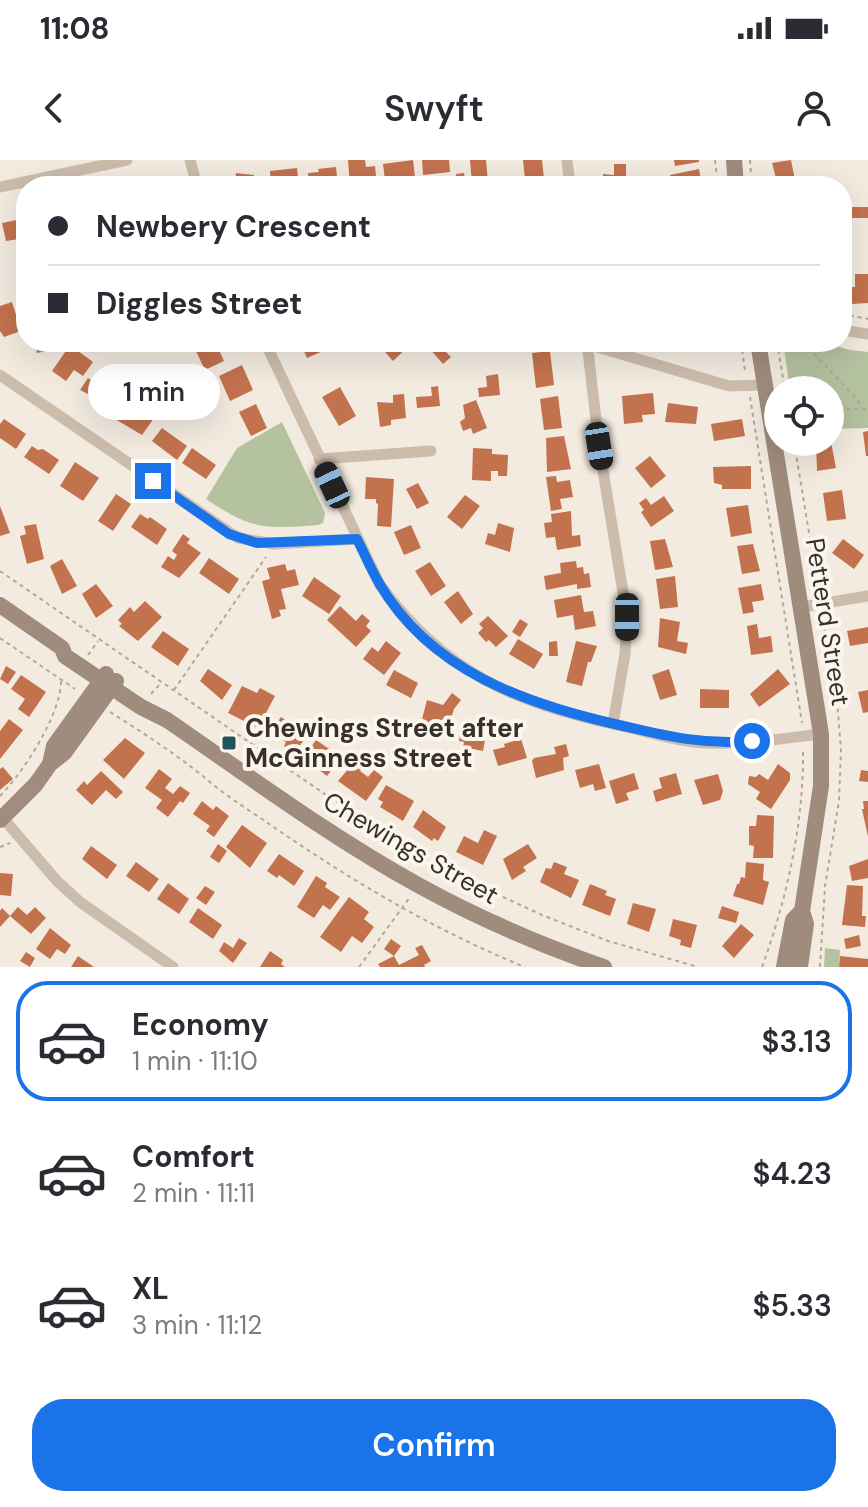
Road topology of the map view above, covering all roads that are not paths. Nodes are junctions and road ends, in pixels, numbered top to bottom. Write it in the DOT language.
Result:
graph roads {
  1 [pos="127,160"];
  2 [pos="52,176"];
  3 [pos="270,352"];
  4 [pos="588,352"];
  5 [pos="617,352"];
  6 [pos="760,352"];
  7 [pos="0,375"];
  8 [pos="764,379"];
  9 [pos="764,385"];
  10 [pos="431,451"];
  11 [pos="777,456"];
  12 [pos="319,459"];
  13 [pos="357,539"];
  14 [pos="868,596"];
  15 [pos="0,605"];
  16 [pos="802,607"];
  17 [pos="109,680"];
  18 [pos="613,724"];
  19 [pos="821,734"];
  20 [pos="2,819"];
  21 [pos="802,911"];
  22 [pos="173,967"];
  23 [pos="604,967"];
  24 [pos="784,967"];
  25 [pos="800,967"];
  1 -- 2 [label="street"];
  3 -- 12 [label="street"];
  4 -- 18 [label="street"];
  5 -- 9 [label="street"];
  6 -- 8 [label="street, Petterd Street"];
  7 -- 13 [label="street"];
  10 -- 12 [label="street"];
  11 -- 16 [label="street, Petterd Street"];
  12 -- 13 [label="street"];
  13 -- 18 [label="street"];
  14 -- 16 [label="street"];
  15 -- 17 [label="street, Chewings Street"];
  16 -- 19 [label="street, Petterd Street"];
  17 -- 20 [label="street"];
  17 -- 23 [label="street, Chewings Street"];
  18 -- 19 [label="street"];
  19 -- 21 [label="street, Petterd Street"];
  20 -- 22 [label="street"];
  21 -- 24 [label="street, Petterd Street"];
  21 -- 25 [label="street, Petterd Street"];
}
